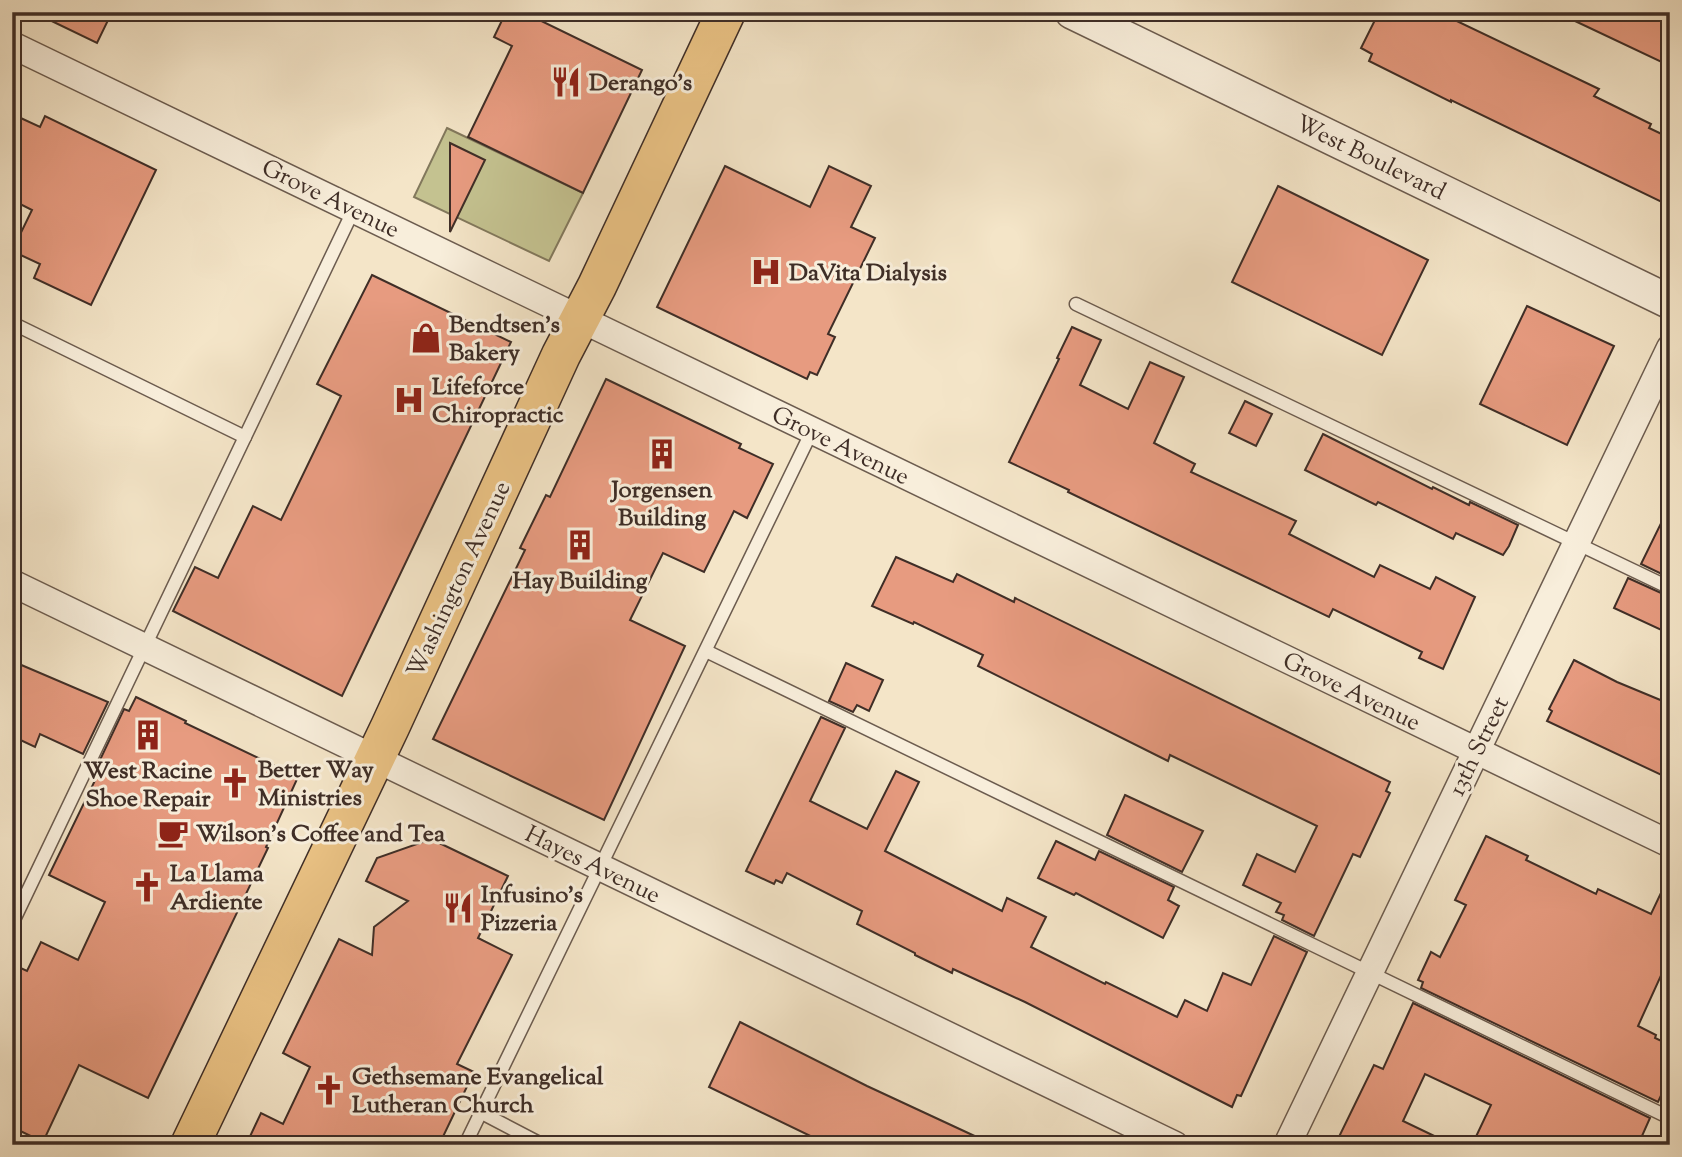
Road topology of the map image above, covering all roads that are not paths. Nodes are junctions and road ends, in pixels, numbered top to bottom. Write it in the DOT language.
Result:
graph roads {
  1 [pos="726,12"];
  2 [pos="1072,12"];
  3 [pos="12,45"];
  4 [pos="354,209"];
  5 [pos="1670,302"];
  6 [pos="1076,304"];
  7 [pos="580,318"];
  8 [pos="12,323"];
  9 [pos="1670,348"];
  10 [pos="812,431"];
  11 [pos="245,437"];
  12 [pos="1576,543"];
  13 [pos="12,583"];
  14 [pos="1670,588"];
  15 [pos="145,647"];
  16 [pos="706,651"];
  17 [pos="1476,751"];
  18 [pos="374,759"];
  19 [pos="1670,844"];
  20 [pos="600,868"];
  21 [pos="18,897"];
  22 [pos="12,923"];
  23 [pos="1368,974"];
  24 [pos="480,1112"];
  25 [pos="1670,1118"];
  26 [pos="190,1145"];
  27 [pos="465,1145"];
  28 [pos="543,1145"];
  29 [pos="1175,1145"];
  30 [pos="1287,1145"];
  1 -- 7 [label="main road, Washington Avenue"];
  2 -- 5 [label="street, West Boulevard"];
  3 -- 4 [label="street, Grove Avenue"];
  4 -- 7 [label="street, Grove Avenue"];
  4 -- 11 [label="lane"];
  6 -- 12 [label="lane"];
  7 -- 10 [label="street, Grove Avenue"];
  7 -- 18 [label="main road, Washington Avenue"];
  8 -- 11 [label="lane"];
  9 -- 12 [label="street, 13th Street"];
  10 -- 16 [label="lane"];
  10 -- 17 [label="street, Grove Avenue"];
  11 -- 15 [label="lane"];
  12 -- 14 [label="lane"];
  12 -- 17 [label="street, 13th Street"];
  13 -- 15 [label="street, Hayes Avenue"];
  15 -- 18 [label="street, Hayes Avenue"];
  15 -- 21 [label="lane"];
  16 -- 20 [label="lane"];
  16 -- 23 [label="lane"];
  17 -- 19 [label="street, Grove Avenue"];
  17 -- 23 [label="street, 13th Street"];
  18 -- 20 [label="street, Hayes Avenue"];
  18 -- 26 [label="main road, Washington Avenue"];
  20 -- 24 [label="lane"];
  20 -- 29 [label="street, Hayes Avenue"];
  21 -- 22 [label="lane"];
  23 -- 25 [label="lane"];
  23 -- 30 [label="street, 13th Street"];
  24 -- 27 [label="lane"];
  24 -- 28 [label="lane"];
}
